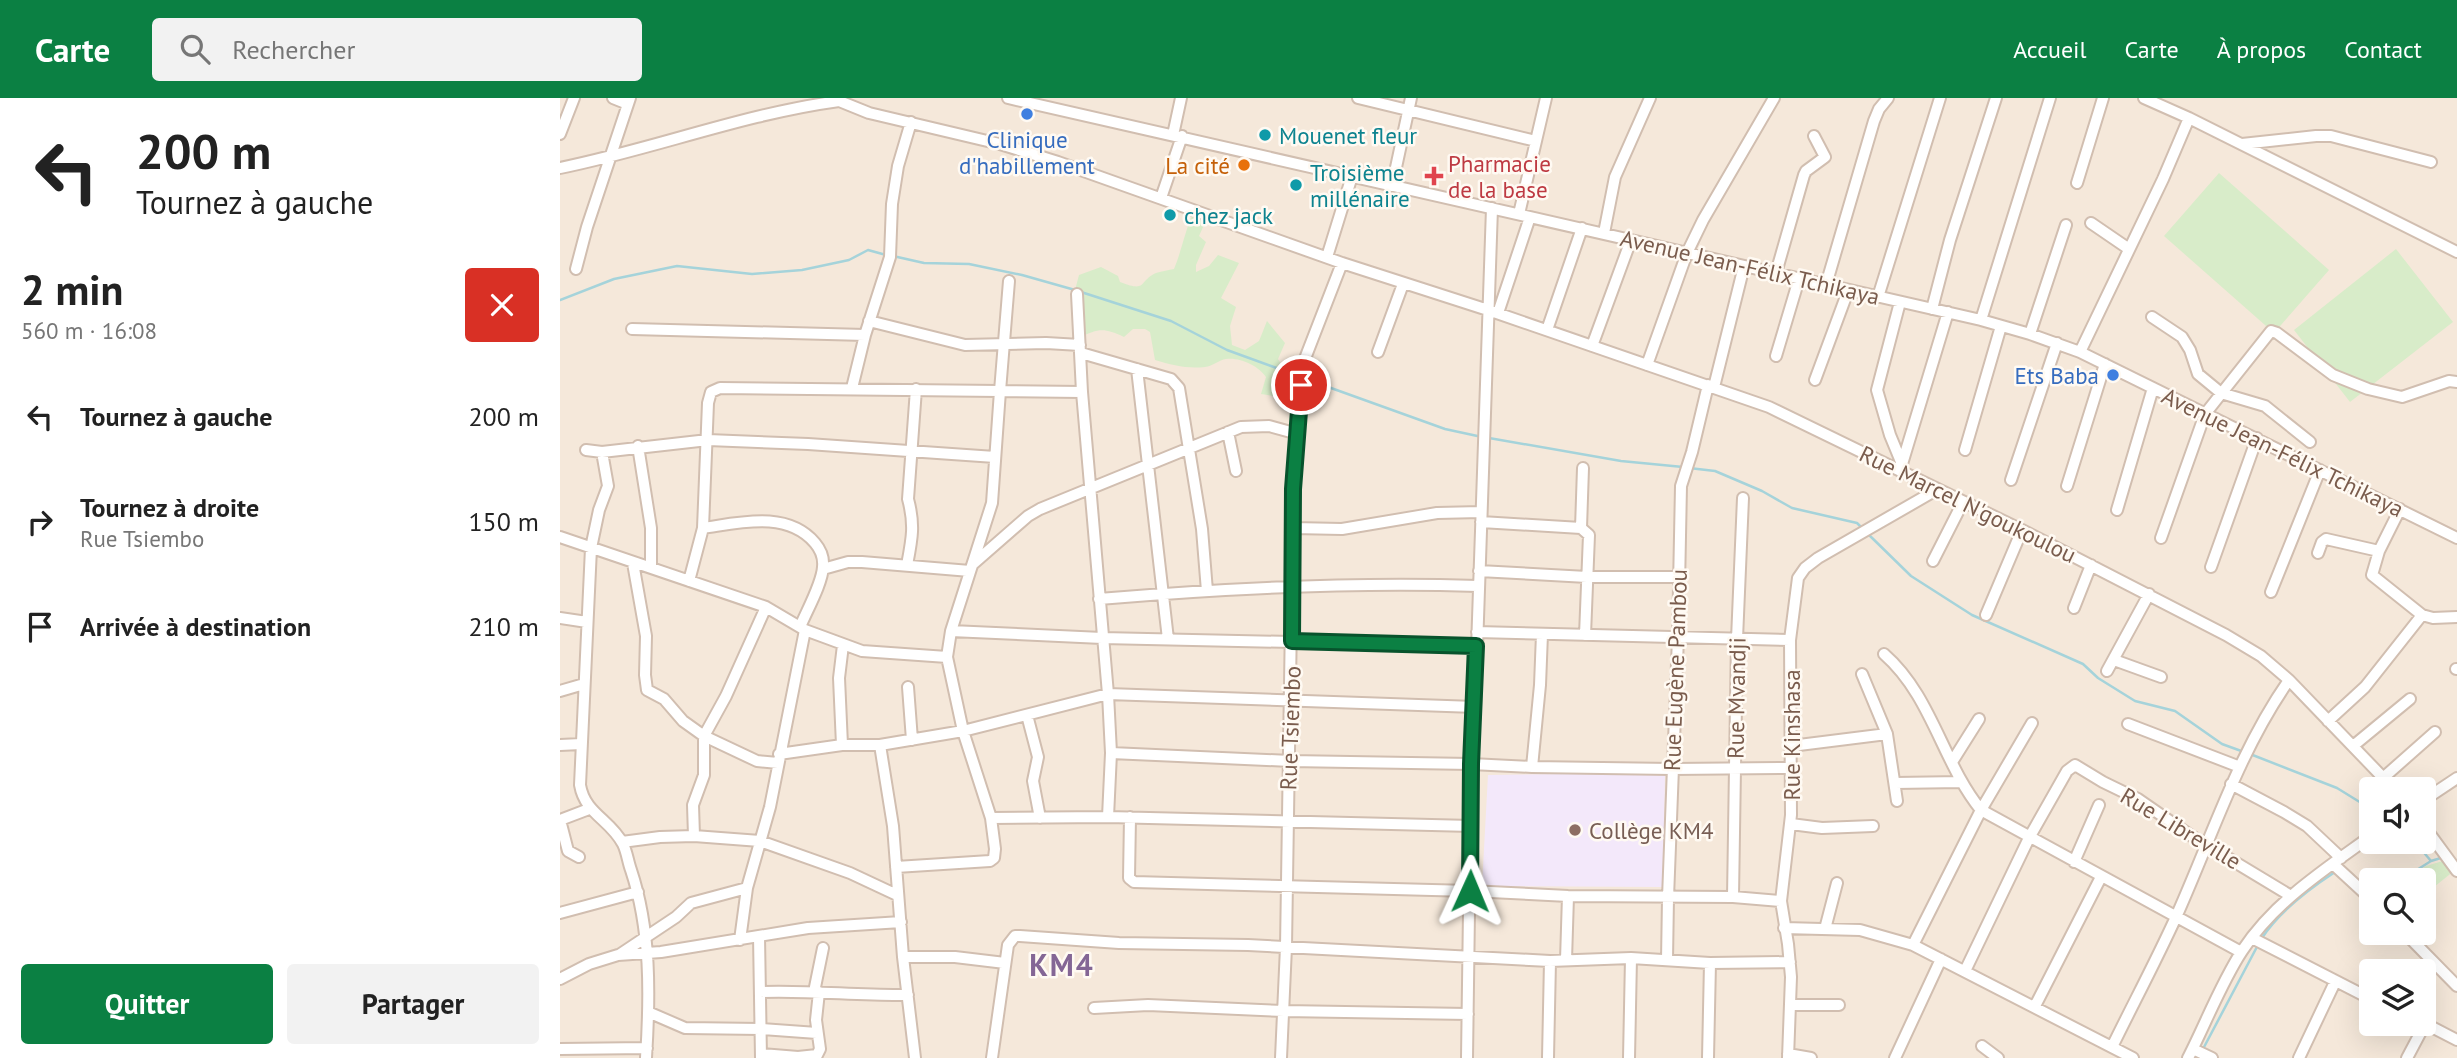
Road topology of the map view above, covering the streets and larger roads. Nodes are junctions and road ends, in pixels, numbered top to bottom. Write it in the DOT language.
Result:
graph roads {
  1 [pos="574,98"];
  2 [pos="613,98"];
  3 [pos="1008,98"];
  4 [pos="1181,98"];
  5 [pos="1358,98"];
  6 [pos="1411,98"];
  7 [pos="1546,98"];
  8 [pos="1650,98"];
  9 [pos="1774,98"];
  10 [pos="1888,98"];
  11 [pos="1940,98"];
  12 [pos="1996,98"];
  13 [pos="2050,98"];
  14 [pos="2103,98"];
  15 [pos="2144,98"];
  16 [pos="835,100"];
  17 [pos="629,101"];
  18 [pos="1408,111"];
  19 [pos="2189,118"];
  20 [pos="911,122"];
  21 [pos="560,134"];
  22 [pos="1178,136"];
  23 [pos="1814,136"];
  24 [pos="1536,141"];
  25 [pos="2242,144"];
  26 [pos="612,157"];
  27 [pos="2431,162"];
  28 [pos="560,169"];
  29 [pos="1352,176"];
  30 [pos="2077,183"];
  31 [pos="1392,186"];
  32 [pos="1161,198"];
  33 [pos="1492,208"];
  34 [pos="1525,216"];
  35 [pos="2091,223"];
  36 [pos="2066,225"];
  37 [pos="1582,228"];
  38 [pos="1604,233"];
  39 [pos="1631,240"];
  40 [pos="2129,249"];
  41 [pos="2457,252"];
  42 [pos="1687,253"];
  43 [pos="1327,257"];
  44 [pos="1342,263"];
  45 [pos="1744,266"];
  46 [pos="576,269"];
  47 [pos="1776,274"];
  48 [pos="1799,279"];
  49 [pos="1009,281"];
  50 [pos="1404,284"];
  51 [pos="1826,285"];
  52 [pos="1848,290"];
  53 [pos="1077,294"];
  54 [pos="1878,297"];
  55 [pos="1900,302"];
  56 [pos="1932,309"];
  57 [pos="1493,312"];
  58 [pos="1948,312"];
  59 [pos="2152,317"];
  60 [pos="1981,320"];
  61 [pos="869,321"];
  62 [pos="2001,326"];
  63 [pos="632,329"];
  64 [pos="1547,330"];
  65 [pos="2030,334"];
  66 [pos="864,335"];
  67 [pos="2057,343"];
  68 [pos="1004,344"];
  69 [pos="1592,346"];
  70 [pos="1080,349"];
  71 [pos="1378,352"];
  72 [pos="2080,352"];
  73 [pos="1776,356"];
  74 [pos="2105,364"];
  75 [pos="1647,365"];
  76 [pos="1137,369"];
  77 [pos="1815,380"];
  78 [pos="2457,382"];
  79 [pos="1711,386"];
  80 [pos="852,388"];
  81 [pos="2153,388"];
  82 [pos="916,389"];
  83 [pos="1000,391"];
  84 [pos="1082,392"];
  85 [pos="2221,393"];
  86 [pos="2205,414"];
  87 [pos="1228,432"];
  88 [pos="1298,434"];
  89 [pos="2257,438"];
  90 [pos="708,440"];
  91 [pos="2310,442"];
  92 [pos="638,446"];
  93 [pos="1188,448"];
  94 [pos="586,450"];
  95 [pos="1965,450"];
  96 [pos="913,451"];
  97 [pos="602,452"];
  98 [pos="995,457"];
  99 [pos="1146,465"];
  100 [pos="1901,467"];
  101 [pos="1584,468"];
  102 [pos="2320,470"];
  103 [pos="1236,471"];
  104 [pos="2011,480"];
  105 [pos="2067,486"];
  106 [pos="1090,488"];
  107 [pos="1938,489"];
  108 [pos="1743,498"];
  109 [pos="1963,502"];
  110 [pos="2400,509"];
  111 [pos="2116,510"];
  112 [pos="1481,517"];
  113 [pos="703,528"];
  114 [pos="1293,528"];
  115 [pos="1581,528"];
  116 [pos="2022,530"];
  117 [pos="560,537"];
  118 [pos="2161,538"];
  119 [pos="2457,538"];
  120 [pos="591,548"];
  121 [pos="2379,551"];
  122 [pos="2318,553"];
  123 [pos="1933,561"];
  124 [pos="633,563"];
  125 [pos="908,565"];
  126 [pos="2091,565"];
  127 [pos="651,567"];
  128 [pos="972,567"];
  129 [pos="2211,567"];
  130 [pos="824,569"];
  131 [pos="1479,571"];
  132 [pos="1587,576"];
  133 [pos="1678,577"];
  134 [pos="689,581"];
  135 [pos="1292,586"];
  136 [pos="1478,586"];
  137 [pos="1207,591"];
  138 [pos="2270,592"];
  139 [pos="1162,594"];
  140 [pos="2150,594"];
  141 [pos="1099,599"];
  142 [pos="766,607"];
  143 [pos="2074,608"];
  144 [pos="1986,615"];
  145 [pos="2422,615"];
  146 [pos="2457,617"];
  147 [pos="560,618"];
  148 [pos="587,622"];
  149 [pos="803,629"];
  150 [pos="951,631"];
  151 [pos="1477,632"];
  152 [pos="1542,634"];
  153 [pos="1585,635"];
  154 [pos="1678,637"];
  155 [pos="1102,638"];
  156 [pos="1168,639"];
  157 [pos="1737,639"];
  158 [pos="1790,640"];
  159 [pos="1292,641"];
  160 [pos="843,645"];
  161 [pos="1476,646"];
  162 [pos="1884,654"];
  163 [pos="947,657"];
  164 [pos="2114,660"];
  165 [pos="2107,671"];
  166 [pos="1862,674"];
  167 [pos="2161,677"];
  168 [pos="2289,680"];
  169 [pos="584,684"];
  170 [pos="908,687"];
  171 [pos="560,691"];
  172 [pos="1108,694"];
  173 [pos="2410,699"];
  174 [pos="1290,700"];
  175 [pos="1475,707"];
  176 [pos="1027,715"];
  177 [pos="1979,719"];
  178 [pos="2328,721"];
  179 [pos="2032,723"];
  180 [pos="2128,724"];
  181 [pos="964,731"];
  182 [pos="2435,732"];
  183 [pos="1887,734"];
  184 [pos="704,736"];
  185 [pos="912,740"];
  186 [pos="581,744"];
  187 [pos="560,745"];
  188 [pos="842,745"];
  189 [pos="880,745"];
  190 [pos="1791,746"];
  191 [pos="2353,746"];
  192 [pos="1111,753"];
  193 [pos="779,759"];
  194 [pos="1290,761"];
  195 [pos="1952,762"];
  196 [pos="1471,764"];
  197 [pos="1532,767"];
  198 [pos="2240,767"];
  199 [pos="1735,768"];
  200 [pos="1791,768"];
  201 [pos="1672,769"];
  202 [pos="2382,777"];
  203 [pos="2384,777"];
  204 [pos="2456,780"];
  205 [pos="1961,782"];
  206 [pos="1895,783"];
  207 [pos="2231,784"];
  208 [pos="2436,792"];
  209 [pos="1897,801"];
  210 [pos="2099,805"];
  211 [pos="589,809"];
  212 [pos="1981,810"];
  213 [pos="1108,817"];
  214 [pos="1130,817"];
  215 [pos="991,818"];
  216 [pos="1040,818"];
  217 [pos="560,820"];
  218 [pos="1287,822"];
  219 [pos="1791,824"];
  220 [pos="1873,826"];
  221 [pos="1472,827"];
  222 [pos="694,836"];
  223 [pos="2029,838"];
  224 [pos="760,841"];
  225 [pos="622,842"];
  226 [pos="2436,842"];
  227 [pos="2207,844"];
  228 [pos="2359,845"];
  229 [pos="579,858"];
  230 [pos="2337,861"];
  231 [pos="2074,862"];
  232 [pos="896,867"];
  233 [pos="2457,871"];
  234 [pos="2101,877"];
  235 [pos="1837,883"];
  236 [pos="2359,886"];
  237 [pos="1286,887"];
  238 [pos="747,888"];
  239 [pos="1470,891"];
  240 [pos="638,892"];
  241 [pos="897,895"];
  242 [pos="1568,896"];
  243 [pos="2291,896"];
  244 [pos="1733,897"];
  245 [pos="1668,898"];
  246 [pos="1781,901"];
  247 [pos="560,914"];
  248 [pos="2176,917"];
  249 [pos="901,922"];
  250 [pos="1784,928"];
  251 [pos="1825,929"];
  252 [pos="646,936"];
  253 [pos="759,936"];
  254 [pos="2252,938"];
  255 [pos="740,940"];
  256 [pos="1913,945"];
  257 [pos="2417,945"];
  258 [pos="1286,947"];
  259 [pos="823,948"];
  260 [pos="2241,952"];
  261 [pos="647,954"];
  262 [pos="1469,955"];
  263 [pos="618,956"];
  264 [pos="903,957"];
  265 [pos="1630,958"];
  266 [pos="1941,959"];
  267 [pos="1566,960"];
  268 [pos="1667,960"];
  269 [pos="1550,961"];
  270 [pos="1790,962"];
  271 [pos="1005,963"];
  272 [pos="1710,963"];
  273 [pos="1965,971"];
  274 [pos="560,979"];
  275 [pos="2335,982"];
  276 [pos="2457,986"];
  277 [pos="760,992"];
  278 [pos="816,992"];
  279 [pos="2359,993"];
  280 [pos="908,995"];
  281 [pos="1790,1005"];
  282 [pos="1839,1005"];
  283 [pos="2035,1006"];
  284 [pos="1094,1008"];
  285 [pos="648,1012"];
  286 [pos="1283,1012"];
  287 [pos="1468,1014"];
  288 [pos="761,1029"];
  289 [pos="2436,1029"];
  290 [pos="817,1033"];
  291 [pos="2419,1036"];
  292 [pos="2457,1039"];
  293 [pos="1982,1046"];
  294 [pos="2112,1047"];
  295 [pos="560,1049"];
  296 [pos="647,1053"];
  297 [pos="2191,1053"];
  298 [pos="761,1056"];
  299 [pos="1788,1056"];
  300 [pos="915,1058"];
  301 [pos="992,1058"];
  302 [pos="1281,1058"];
  303 [pos="1467,1058"];
  304 [pos="1548,1058"];
  305 [pos="1629,1058"];
  306 [pos="1708,1058"];
  307 [pos="1811,1058"];
  308 [pos="1895,1058"];
  309 [pos="1998,1058"];
  310 [pos="2133,1058"];
  311 [pos="2212,1058"];
  312 [pos="2299,1058"];
  313 [pos="2407,1058"];
  1 -- 21 [label="street"];
  2 -- 17 [label="street"];
  3 -- 22 [label="street, Avenue Jean-Félix Tchikaya"];
  4 -- 22 [label="street"];
  5 -- 18 [label="street"];
  6 -- 18 [label="street"];
  7 -- 24 [label="street"];
  8 -- 38 [label="street"];
  9 -- 42 [label="street"];
  10 -- 51 [label="street"];
  11 -- 54 [label="street"];
  12 -- 56 [label="street"];
  13 -- 60 [label="street"];
  14 -- 30 [label="street"];
  15 -- 19 [label="street"];
  16 -- 20 [label="street, Rue Marcel N'goukoulou"];
  16 -- 26 [label="street"];
  17 -- 26 [label="street"];
  18 -- 24 [label="street"];
  18 -- 31 [label="street"];
  19 -- 25 [label="street"];
  19 -- 40 [label="street"];
  20 -- 32 [label="street, Rue Marcel N'goukoulou"];
  20 -- 61 [label="street"];
  22 -- 29 [label="street, Avenue Jean-Félix Tchikaya"];
  22 -- 32 [label="street"];
  23 -- 47 [label="street"];
  24 -- 34 [label="street"];
  25 -- 27 [label="street"];
  25 -- 41 [label="street"];
  26 -- 28 [label="street"];
  26 -- 46 [label="street"];
  29 -- 31 [label="street, Avenue Jean-Félix Tchikaya"];
  29 -- 43 [label="street"];
  31 -- 33 [label="street, Avenue Jean-Félix Tchikaya"];
  32 -- 43 [label="street, Rue Marcel N'goukoulou"];
  33 -- 34 [label="street, Avenue Jean-Félix Tchikaya"];
  33 -- 57 [label="street"];
  34 -- 37 [label="street, Avenue Jean-Félix Tchikaya"];
  34 -- 57 [label="street"];
  35 -- 40 [label="street"];
  36 -- 65 [label="street"];
  37 -- 38 [label="street, Avenue Jean-Félix Tchikaya"];
  37 -- 64 [label="street"];
  38 -- 39 [label="street, Avenue Jean-Félix Tchikaya"];
  39 -- 42 [label="street, Avenue Jean-Félix Tchikaya"];
  39 -- 69 [label="street"];
  40 -- 72 [label="street"];
  42 -- 45 [label="street, Avenue Jean-Félix Tchikaya"];
  42 -- 75 [label="street"];
  43 -- 44 [label="street, Rue Marcel N'goukoulou"];
  44 -- 50 [label="street, Rue Marcel N'goukoulou"];
  44 -- 88 [label="street, Rue Tsiembo"];
  45 -- 47 [label="street, Avenue Jean-Félix Tchikaya"];
  45 -- 79 [label="street, Rue Eugène Pambou"];
  47 -- 48 [label="street, Avenue Jean-Félix Tchikaya"];
  48 -- 51 [label="street, Avenue Jean-Félix Tchikaya"];
  48 -- 73 [label="street"];
  49 -- 68 [label="street"];
  50 -- 57 [label="street, Rue Marcel N'goukoulou"];
  50 -- 71 [label="street"];
  51 -- 52 [label="street, Avenue Jean-Félix Tchikaya"];
  52 -- 54 [label="street, Avenue Jean-Félix Tchikaya"];
  52 -- 77 [label="street"];
  53 -- 70 [label="street"];
  54 -- 55 [label="street, Avenue Jean-Félix Tchikaya"];
  55 -- 56 [label="street, Avenue Jean-Félix Tchikaya"];
  55 -- 100 [label="street"];
  56 -- 58 [label="street, Avenue Jean-Félix Tchikaya"];
  57 -- 64 [label="street, Rue Marcel N'goukoulou"];
  57 -- 112 [label="street"];
  58 -- 60 [label="street, Avenue Jean-Félix Tchikaya"];
  58 -- 100 [label="street"];
  59 -- 85 [label="street"];
  60 -- 62 [label="street, Avenue Jean-Félix Tchikaya"];
  61 -- 66 [label="street"];
  61 -- 68 [label="street"];
  62 -- 65 [label="street, Avenue Jean-Félix Tchikaya"];
  62 -- 95 [label="street"];
  63 -- 66 [label="street"];
  64 -- 69 [label="street, Rue Marcel N'goukoulou"];
  65 -- 67 [label="street, Avenue Jean-Félix Tchikaya"];
  66 -- 80 [label="street"];
  67 -- 72 [label="street, Avenue Jean-Félix Tchikaya"];
  67 -- 104 [label="street"];
  68 -- 70 [label="street"];
  68 -- 83 [label="street"];
  69 -- 75 [label="street, Rue Marcel N'goukoulou"];
  70 -- 76 [label="street"];
  70 -- 84 [label="street"];
  72 -- 74 [label="street, Avenue Jean-Félix Tchikaya"];
  74 -- 81 [label="street, Avenue Jean-Félix Tchikaya"];
  74 -- 105 [label="street"];
  75 -- 79 [label="street, Rue Marcel N'goukoulou"];
  76 -- 93 [label="street"];
  76 -- 99 [label="street"];
  78 -- 85 [label="street"];
  79 -- 100 [label="street, Rue Marcel N'goukoulou"];
  79 -- 133 [label="street, Rue Eugène Pambou"];
  80 -- 82 [label="street"];
  80 -- 90 [label="street"];
  81 -- 86 [label="street, Avenue Jean-Félix Tchikaya"];
  81 -- 111 [label="street"];
  82 -- 83 [label="street"];
  82 -- 96 [label="street"];
  83 -- 84 [label="street"];
  83 -- 98 [label="street"];
  84 -- 106 [label="street"];
  85 -- 86 [label="street"];
  85 -- 91 [label="street"];
  86 -- 89 [label="street, Avenue Jean-Félix Tchikaya"];
  86 -- 118 [label="street"];
  87 -- 88 [label="street"];
  87 -- 93 [label="street"];
  87 -- 103 [label="street"];
  88 -- 114 [label="street, Rue Tsiembo"];
  89 -- 102 [label="street, Avenue Jean-Félix Tchikaya"];
  89 -- 129 [label="street"];
  90 -- 92 [label="street"];
  90 -- 96 [label="street"];
  90 -- 113 [label="street"];
  92 -- 97 [label="street"];
  92 -- 127 [label="street"];
  93 -- 99 [label="street"];
  93 -- 137 [label="street"];
  94 -- 97 [label="street"];
  96 -- 98 [label="street"];
  96 -- 125 [label="street"];
  97 -- 120 [label="street"];
  98 -- 128 [label="street"];
  99 -- 106 [label="street"];
  99 -- 139 [label="street"];
  100 -- 107 [label="street, Rue Marcel N'goukoulou"];
  101 -- 115 [label="street"];
  102 -- 110 [label="street, Avenue Jean-Félix Tchikaya"];
  102 -- 138 [label="street"];
  106 -- 128 [label="street"];
  106 -- 141 [label="street"];
  107 -- 109 [label="street, Rue Marcel N'goukoulou"];
  107 -- 158 [label="street, Rue Kinshasa"];
  108 -- 157 [label="street, Rue Mvandji"];
  109 -- 116 [label="street, Rue Marcel N'goukoulou"];
  109 -- 123 [label="street"];
  110 -- 119 [label="street, Avenue Jean-Félix Tchikaya"];
  110 -- 121 [label="street"];
  112 -- 114 [label="street"];
  112 -- 115 [label="street"];
  112 -- 131 [label="street"];
  113 -- 130 [label="street"];
  113 -- 134 [label="street"];
  114 -- 135 [label="street, Rue Tsiembo"];
  115 -- 132 [label="street"];
  116 -- 126 [label="street, Rue Marcel N'goukoulou"];
  116 -- 144 [label="street"];
  117 -- 120 [label="street"];
  120 -- 124 [label="street"];
  120 -- 148 [label="street"];
  121 -- 122 [label="street"];
  121 -- 145 [label="street"];
  124 -- 127 [label="street"];
  124 -- 184 [label="street"];
  125 -- 128 [label="street"];
  125 -- 130 [label="street"];
  126 -- 140 [label="street, Rue Marcel N'goukoulou"];
  126 -- 143 [label="street"];
  127 -- 134 [label="street"];
  128 -- 150 [label="street"];
  130 -- 149 [label="street"];
  131 -- 132 [label="street"];
  131 -- 136 [label="street"];
  132 -- 133 [label="street"];
  132 -- 153 [label="street"];
  133 -- 154 [label="street, Rue Eugène Pambou"];
  134 -- 142 [label="street"];
  135 -- 136 [label="street"];
  135 -- 137 [label="street"];
  135 -- 159 [label="street, Rue Tsiembo"];
  136 -- 151 [label="street"];
  137 -- 139 [label="street"];
  139 -- 141 [label="street"];
  139 -- 156 [label="street"];
  140 -- 164 [label="street"];
  140 -- 168 [label="street, Rue Marcel N'goukoulou"];
  141 -- 155 [label="street"];
  142 -- 149 [label="street"];
  142 -- 184 [label="street"];
  145 -- 146 [label="street"];
  145 -- 178 [label="street"];
  147 -- 148 [label="street"];
  148 -- 169 [label="street"];
  149 -- 160 [label="street"];
  149 -- 193 [label="street"];
  150 -- 155 [label="street"];
  150 -- 163 [label="street"];
  151 -- 152 [label="street"];
  151 -- 161 [label="street"];
  152 -- 153 [label="street"];
  152 -- 197 [label="street"];
  153 -- 154 [label="street"];
  154 -- 157 [label="street"];
  154 -- 201 [label="street, Rue Eugène Pambou"];
  155 -- 156 [label="street"];
  155 -- 172 [label="street"];
  156 -- 159 [label="street"];
  157 -- 158 [label="street"];
  157 -- 199 [label="street, Rue Mvandji"];
  158 -- 190 [label="street, Rue Kinshasa"];
  159 -- 161 [label="street"];
  159 -- 174 [label="street, Rue Tsiembo"];
  160 -- 163 [label="street"];
  160 -- 188 [label="street"];
  161 -- 175 [label="street"];
  162 -- 195 [label="street"];
  163 -- 181 [label="street"];
  164 -- 165 [label="street"];
  164 -- 167 [label="street"];
  166 -- 183 [label="street"];
  168 -- 178 [label="street, Rue Marcel N'goukoulou"];
  168 -- 198 [label="street"];
  169 -- 171 [label="street"];
  169 -- 186 [label="street"];
  170 -- 185 [label="street"];
  172 -- 174 [label="street"];
  172 -- 176 [label="street"];
  172 -- 192 [label="street"];
  173 -- 191 [label="street"];
  174 -- 175 [label="street"];
  174 -- 194 [label="street, Rue Tsiembo"];
  175 -- 196 [label="street"];
  176 -- 181 [label="street"];
  176 -- 216 [label="street"];
  177 -- 195 [label="street"];
  178 -- 191 [label="street, Rue Marcel N'goukoulou"];
  179 -- 212 [label="street"];
  180 -- 198 [label="street"];
  181 -- 185 [label="street"];
  181 -- 215 [label="street"];
  182 -- 203 [label="street"];
  183 -- 190 [label="street"];
  183 -- 206 [label="street"];
  184 -- 193 [label="street"];
  184 -- 222 [label="street"];
  185 -- 189 [label="street"];
  186 -- 187 [label="street"];
  186 -- 211 [label="street"];
  188 -- 189 [label="street"];
  188 -- 193 [label="street"];
  189 -- 232 [label="street"];
  190 -- 200 [label="street, Rue Kinshasa"];
  191 -- 202 [label="street, Rue Marcel N'goukoulou"];
  192 -- 194 [label="street"];
  192 -- 213 [label="street"];
  193 -- 224 [label="street"];
  194 -- 196 [label="street"];
  194 -- 218 [label="street, Rue Tsiembo"];
  195 -- 205 [label="street"];
  196 -- 197 [label="street"];
  196 -- 221 [label="street"];
  197 -- 201 [label="street"];
  198 -- 207 [label="street"];
  199 -- 200 [label="street"];
  199 -- 201 [label="street"];
  199 -- 244 [label="street, Rue Mvandji"];
  200 -- 219 [label="street, Rue Kinshasa"];
  201 -- 245 [label="street, Rue Eugène Pambou"];
  204 -- 208 [label="street"];
  205 -- 206 [label="street"];
  205 -- 212 [label="street"];
  206 -- 209 [label="street"];
  207 -- 227 [label="street"];
  207 -- 230 [label="street"];
  210 -- 231 [label="street"];
  211 -- 217 [label="street"];
  211 -- 225 [label="street"];
  212 -- 223 [label="street"];
  212 -- 256 [label="street"];
  213 -- 214 [label="street"];
  213 -- 216 [label="street"];
  214 -- 218 [label="street"];
  214 -- 237 [label="street"];
  215 -- 216 [label="street"];
  215 -- 232 [label="street"];
  217 -- 229 [label="street"];
  218 -- 221 [label="street"];
  218 -- 237 [label="street, Rue Tsiembo"];
  219 -- 220 [label="street"];
  219 -- 246 [label="street, Rue Kinshasa"];
  221 -- 239 [label="street"];
  222 -- 224 [label="street"];
  222 -- 225 [label="street"];
  223 -- 227 [label="street, Rue Libreville"];
  223 -- 231 [label="street"];
  223 -- 273 [label="street"];
  224 -- 238 [label="street"];
  224 -- 241 [label="street"];
  225 -- 240 [label="street"];
  226 -- 233 [label="street"];
  227 -- 243 [label="street, Rue Libreville"];
  227 -- 248 [label="street"];
  228 -- 230 [label="street"];
  230 -- 236 [label="street"];
  230 -- 243 [label="street"];
  231 -- 234 [label="street"];
  232 -- 241 [label="street"];
  234 -- 248 [label="street"];
  234 -- 283 [label="street"];
  235 -- 251 [label="street"];
  237 -- 239 [label="street"];
  237 -- 258 [label="street, Rue Tsiembo"];
  238 -- 252 [label="street"];
  238 -- 255 [label="street"];
  239 -- 242 [label="street"];
  239 -- 262 [label="street"];
  240 -- 247 [label="street"];
  240 -- 252 [label="street"];
  241 -- 249 [label="street"];
  242 -- 245 [label="street"];
  242 -- 267 [label="street"];
  243 -- 254 [label="street"];
  244 -- 245 [label="street"];
  244 -- 246 [label="street"];
  245 -- 268 [label="street, Rue Eugène Pambou"];
  246 -- 250 [label="street, Rue Kinshasa"];
  248 -- 260 [label="street"];
  248 -- 294 [label="street"];
  249 -- 253 [label="street"];
  249 -- 264 [label="street"];
  250 -- 251 [label="street"];
  250 -- 270 [label="street, Rue Kinshasa"];
  251 -- 256 [label="street"];
  252 -- 261 [label="street"];
  252 -- 263 [label="street"];
  253 -- 255 [label="street"];
  253 -- 277 [label="street"];
  254 -- 260 [label="street"];
  254 -- 275 [label="street"];
  255 -- 261 [label="street"];
  256 -- 266 [label="street"];
  257 -- 276 [label="street"];
  258 -- 262 [label="street"];
  258 -- 271 [label="street"];
  258 -- 286 [label="street, Rue Tsiembo"];
  259 -- 278 [label="street"];
  260 -- 297 [label="street"];
  261 -- 263 [label="street"];
  261 -- 285 [label="street"];
  262 -- 269 [label="street"];
  262 -- 287 [label="street"];
  263 -- 274 [label="street"];
  264 -- 271 [label="street"];
  264 -- 280 [label="street"];
  265 -- 267 [label="street"];
  265 -- 268 [label="street"];
  265 -- 305 [label="street"];
  266 -- 273 [label="street"];
  266 -- 308 [label="street"];
  267 -- 269 [label="street"];
  268 -- 272 [label="street"];
  269 -- 304 [label="street"];
  270 -- 272 [label="street"];
  270 -- 281 [label="street, Rue Kinshasa"];
  271 -- 301 [label="street"];
  272 -- 306 [label="street"];
  273 -- 283 [label="street"];
  275 -- 279 [label="street"];
  275 -- 312 [label="street"];
  277 -- 278 [label="street"];
  277 -- 288 [label="street"];
  278 -- 280 [label="street"];
  278 -- 290 [label="street"];
  280 -- 300 [label="street"];
  281 -- 282 [label="street"];
  281 -- 299 [label="street, Rue Kinshasa"];
  283 -- 294 [label="street"];
  284 -- 286 [label="street"];
  285 -- 288 [label="street"];
  285 -- 296 [label="street"];
  286 -- 287 [label="street"];
  286 -- 302 [label="street, Rue Tsiembo"];
  287 -- 303 [label="street"];
  288 -- 290 [label="street"];
  288 -- 298 [label="street"];
  289 -- 292 [label="street"];
  290 -- 298 [label="street"];
  291 -- 313 [label="street"];
  293 -- 309 [label="street"];
  294 -- 310 [label="street"];
  295 -- 296 [label="street"];
  297 -- 311 [label="street"];
  299 -- 307 [label="street"];
}
